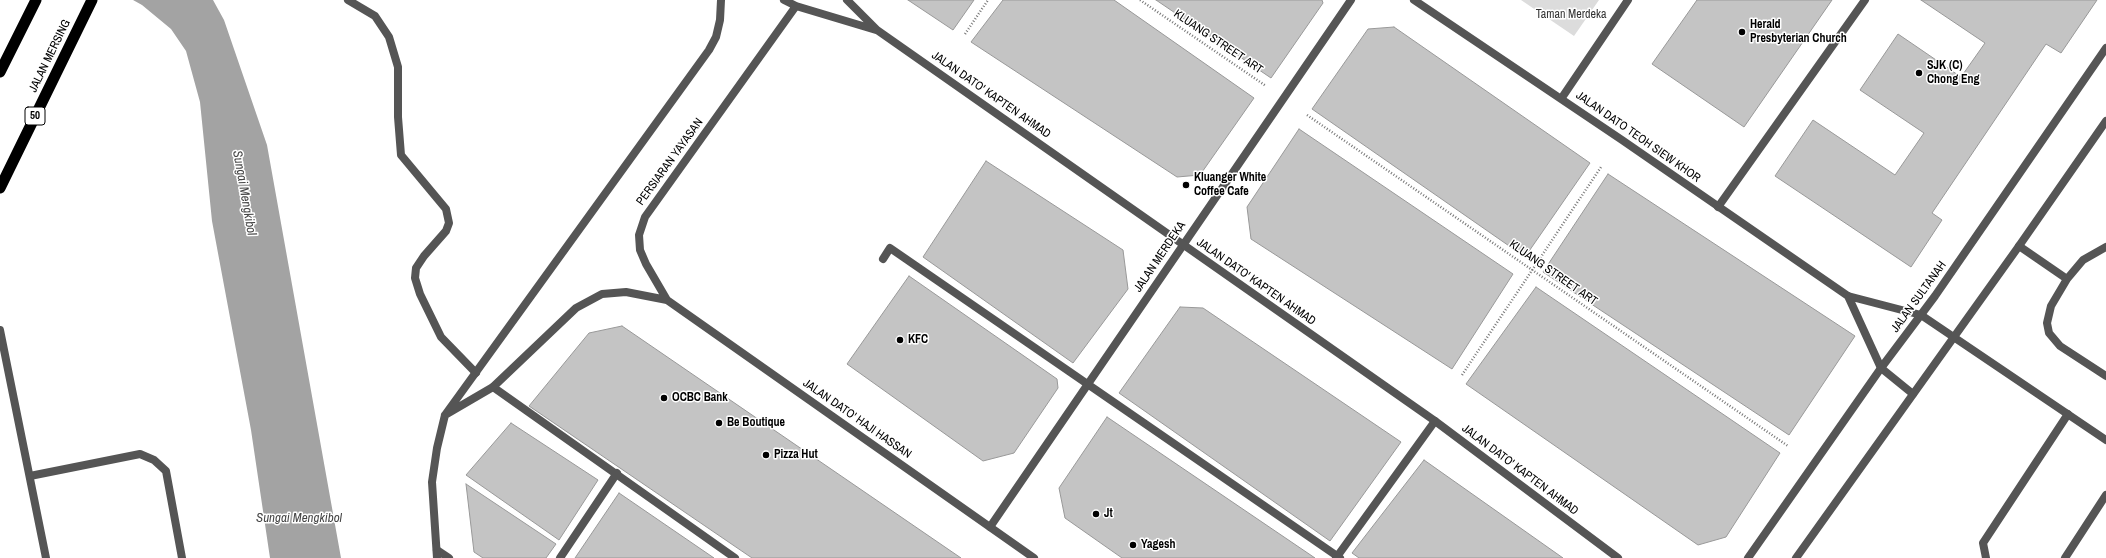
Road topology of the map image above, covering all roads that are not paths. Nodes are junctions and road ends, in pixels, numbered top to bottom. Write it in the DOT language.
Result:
graph roads {
  1 [pos="36,0"];
  2 [pos="92,0"];
  3 [pos="348,0"];
  4 [pos="721,0"];
  5 [pos="784,0"];
  6 [pos="847,0"];
  7 [pos="1351,0"];
  8 [pos="1414,0"];
  9 [pos="1628,0"];
  10 [pos="1865,0"];
  11 [pos="796,6"];
  12 [pos="877,30"];
  13 [pos="2106,48"];
  14 [pos="0,72"];
  15 [pos="1561,99"];
  16 [pos="2106,121"];
  17 [pos="0,188"];
  18 [pos="1718,207"];
  19 [pos="1183,245"];
  20 [pos="2019,246"];
  21 [pos="2106,247"];
  22 [pos="883,259"];
  23 [pos="2067,279"];
  24 [pos="1848,296"];
  25 [pos="667,300"];
  26 [pos="1922,315"];
  27 [pos="0,330"];
  28 [pos="1954,337"];
  29 [pos="1881,368"];
  30 [pos="476,372"];
  31 [pos="2106,376"];
  32 [pos="1087,386"];
  33 [pos="493,387"];
  34 [pos="1913,394"];
  35 [pos="2068,414"];
  36 [pos="445,415"];
  37 [pos="1435,422"];
  38 [pos="2106,440"];
  39 [pos="617,473"];
  40 [pos="30,476"];
  41 [pos="2106,495"];
  42 [pos="990,527"];
  43 [pos="437,554"];
  44 [pos="1338,557"];
  45 [pos="46,558"];
  46 [pos="182,558"];
  47 [pos="449,558"];
  48 [pos="560,558"];
  49 [pos="735,558"];
  50 [pos="1034,558"];
  51 [pos="1618,558"];
  52 [pos="1748,558"];
  53 [pos="1796,558"];
  54 [pos="1986,558"];
  55 [pos="2065,558"];
  1 -- 14 [label="highway"];
  2 -- 17 [label="highway, JALAN MERSING / 50"];
  3 -- 30 [label="street"];
  4 -- 30 [label="street"];
  5 -- 11 [label="street, JALAN DATO' KAPTEN AHMAD"];
  6 -- 12 [label="street, JALAN DATO' KAPTEN AHMAD"];
  7 -- 19 [label="street, JALAN MERDEKA"];
  8 -- 15 [label="street, JALAN DATO TEOH SIEW KHOR"];
  9 -- 15 [label="street"];
  10 -- 18 [label="street"];
  11 -- 12 [label="street, JALAN DATO' KAPTEN AHMAD"];
  11 -- 25 [label="street, PERSIARAN YAYASAN"];
  12 -- 19 [label="street, JALAN DATO' KAPTEN AHMAD"];
  13 -- 26 [label="street, JALAN SULTANAH"];
  15 -- 18 [label="street, JALAN DATO TEOH SIEW KHOR"];
  16 -- 20 [label="street"];
  18 -- 24 [label="street, JALAN DATO TEOH SIEW KHOR"];
  19 -- 32 [label="street, JALAN MERDEKA"];
  19 -- 37 [label="street, JALAN DATO' KAPTEN AHMAD"];
  20 -- 23 [label="street"];
  20 -- 28 [label="street"];
  21 -- 23 [label="street"];
  22 -- 32 [label="street"];
  23 -- 31 [label="street"];
  24 -- 26 [label="street"];
  24 -- 29 [label="street"];
  25 -- 33 [label="street"];
  25 -- 42 [label="street, JALAN DATO' HAJI HASSAN"];
  26 -- 28 [label="street"];
  26 -- 29 [label="street, JALAN SULTANAH"];
  27 -- 40 [label="street"];
  28 -- 34 [label="street"];
  28 -- 35 [label="street"];
  29 -- 34 [label="street"];
  29 -- 52 [label="street, JALAN SULTANAH"];
  30 -- 36 [label="street"];
  32 -- 42 [label="street, JALAN MERDEKA"];
  32 -- 44 [label="street"];
  33 -- 36 [label="street"];
  33 -- 39 [label="street"];
  34 -- 53 [label="street"];
  35 -- 38 [label="street"];
  35 -- 54 [label="street"];
  36 -- 43 [label="street"];
  37 -- 44 [label="street"];
  37 -- 51 [label="street, JALAN DATO' KAPTEN AHMAD"];
  39 -- 48 [label="street"];
  39 -- 49 [label="street"];
  40 -- 45 [label="street"];
  40 -- 46 [label="street"];
  41 -- 55 [label="street"];
  42 -- 50 [label="street, JALAN DATO' HAJI HASSAN"];
  43 -- 47 [label="street"];
}
